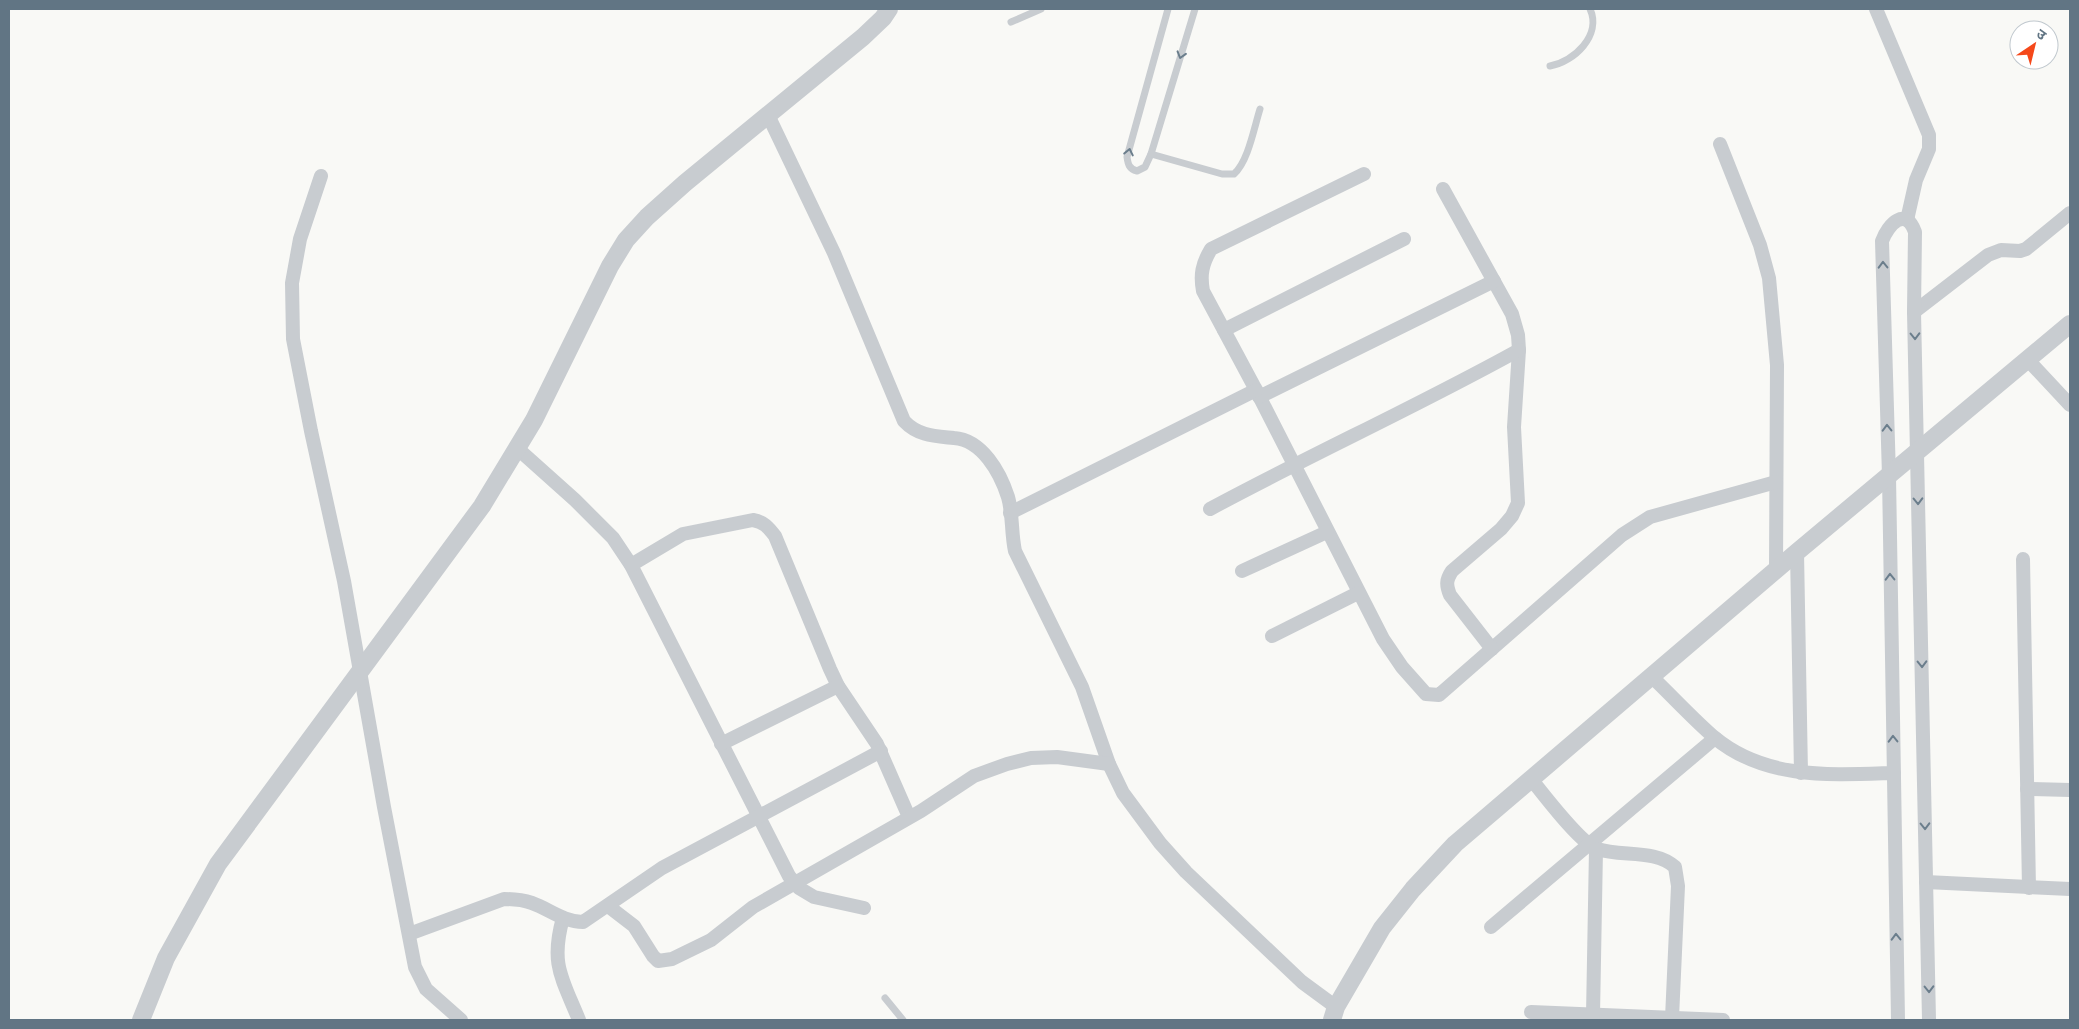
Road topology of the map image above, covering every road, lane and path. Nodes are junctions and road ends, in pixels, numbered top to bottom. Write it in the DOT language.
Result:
graph roads {
  1 [pos="889,9"];
  2 [pos="1041,9"];
  3 [pos="1168,9"];
  4 [pos="1195,9"];
  5 [pos="1590,9"];
  6 [pos="1876,9"];
  7 [pos="1011,22"];
  8 [pos="1550,66"];
  9 [pos="1260,109"];
  10 [pos="768,115"];
  11 [pos="1720,144"];
  12 [pos="1151,154"];
  13 [pos="1364,174"];
  14 [pos="321,176"];
  15 [pos="1444,189"];
  16 [pos="2070,213"];
  17 [pos="1907,220"];
  18 [pos="1404,239"];
  19 [pos="1494,280"];
  20 [pos="1914,312"];
  21 [pos="2070,324"];
  22 [pos="1224,330"];
  23 [pos="1519,350"];
  24 [pos="2028,360"];
  25 [pos="1258,394"];
  26 [pos="2070,405"];
  27 [pos="518,449"];
  28 [pos="1917,452"];
  29 [pos="1293,464"];
  30 [pos="1888,476"];
  31 [pos="1776,482"];
  32 [pos="1210,509"];
  33 [pos="1010,513"];
  34 [pos="1327,532"];
  35 [pos="1797,552"];
  36 [pos="2023,559"];
  37 [pos="631,565"];
  38 [pos="1242,571"];
  39 [pos="1776,571"];
  40 [pos="1358,593"];
  41 [pos="1272,636"];
  42 [pos="1492,649"];
  43 [pos="360,671"];
  44 [pos="1652,677"];
  45 [pos="838,686"];
  46 [pos="1715,738"];
  47 [pos="721,744"];
  48 [pos="881,752"];
  49 [pos="1109,764"];
  50 [pos="1800,773"];
  51 [pos="1894,773"];
  52 [pos="1531,779"];
  53 [pos="2027,789"];
  54 [pos="2070,790"];
  55 [pos="758,816"];
  56 [pos="910,817"];
  57 [pos="1592,847"];
  58 [pos="794,882"];
  59 [pos="1926,882"];
  60 [pos="2029,888"];
  61 [pos="2070,888"];
  62 [pos="608,906"];
  63 [pos="864,908"];
  64 [pos="562,918"];
  65 [pos="1491,927"];
  66 [pos="409,934"];
  67 [pos="885,998"];
  68 [pos="1531,1012"];
  69 [pos="1334,1014"];
  70 [pos="1593,1014"];
  71 [pos="1573,1017"];
  72 [pos="1672,1018"];
  73 [pos="457,1019"];
  74 [pos="141,1020"];
  75 [pos="579,1020"];
  76 [pos="903,1020"];
  77 [pos="1723,1020"];
  78 [pos="1898,1020"];
  79 [pos="1929,1020"];
  1 -- 10 [label="street"];
  2 -- 7 [label="lane"];
  12 -- 3 [label="lane, one-way"];
  4 -- 12 [label="lane, one-way"];
  5 -- 8 [label="lane"];
  6 -- 17 [label="street"];
  9 -- 12 [label="lane"];
  10 -- 27 [label="street"];
  10 -- 33 [label="street"];
  11 -- 31 [label="street"];
  13 -- 22 [label="street"];
  14 -- 43 [label="street"];
  15 -- 19 [label="street"];
  16 -- 20 [label="street"];
  17 -- 20 [label="street"];
  30 -- 17 [label="street, one-way"];
  18 -- 22 [label="street"];
  19 -- 23 [label="street"];
  19 -- 25 [label="street"];
  20 -- 28 [label="street, one-way"];
  21 -- 24 [label="street"];
  22 -- 25 [label="street"];
  23 -- 29 [label="street"];
  23 -- 42 [label="street"];
  24 -- 26 [label="street"];
  24 -- 28 [label="street"];
  25 -- 29 [label="street"];
  25 -- 33 [label="street"];
  27 -- 37 [label="street"];
  27 -- 43 [label="street"];
  28 -- 30 [label="street"];
  28 -- 59 [label="street, one-way"];
  29 -- 32 [label="street"];
  29 -- 34 [label="street"];
  30 -- 35 [label="street"];
  51 -- 30 [label="street, one-way"];
  31 -- 39 [label="street"];
  31 -- 42 [label="street"];
  33 -- 49 [label="street"];
  34 -- 38 [label="street"];
  34 -- 40 [label="street"];
  35 -- 39 [label="street"];
  35 -- 50 [label="street"];
  36 -- 53 [label="street"];
  37 -- 45 [label="street"];
  37 -- 47 [label="street"];
  39 -- 44 [label="street"];
  40 -- 41 [label="street"];
  40 -- 42 [label="street"];
  43 -- 66 [label="street"];
  43 -- 74 [label="street"];
  44 -- 46 [label="street"];
  44 -- 52 [label="street"];
  45 -- 47 [label="street"];
  45 -- 48 [label="street"];
  46 -- 50 [label="street"];
  46 -- 57 [label="street"];
  47 -- 55 [label="street"];
  48 -- 55 [label="street"];
  48 -- 56 [label="street"];
  49 -- 56 [label="street"];
  49 -- 69 [label="street"];
  50 -- 51 [label="street"];
  78 -- 51 [label="street, one-way"];
  52 -- 57 [label="street"];
  52 -- 69 [label="street"];
  53 -- 54 [label="street"];
  53 -- 60 [label="street"];
  55 -- 58 [label="street"];
  55 -- 62 [label="street"];
  56 -- 58 [label="street"];
  57 -- 65 [label="street"];
  57 -- 70 [label="street"];
  57 -- 72 [label="street"];
  58 -- 62 [label="street"];
  58 -- 63 [label="street"];
  59 -- 60 [label="street"];
  59 -- 79 [label="street, one-way"];
  60 -- 61 [label="street"];
  62 -- 64 [label="street"];
  64 -- 66 [label="street"];
  64 -- 75 [label="street"];
  66 -- 73 [label="street"];
  67 -- 76 [label="lane"];
  68 -- 71 [label="street"];
  70 -- 71 [label="street"];
  70 -- 72 [label="street"];
  72 -- 77 [label="street"];
}
